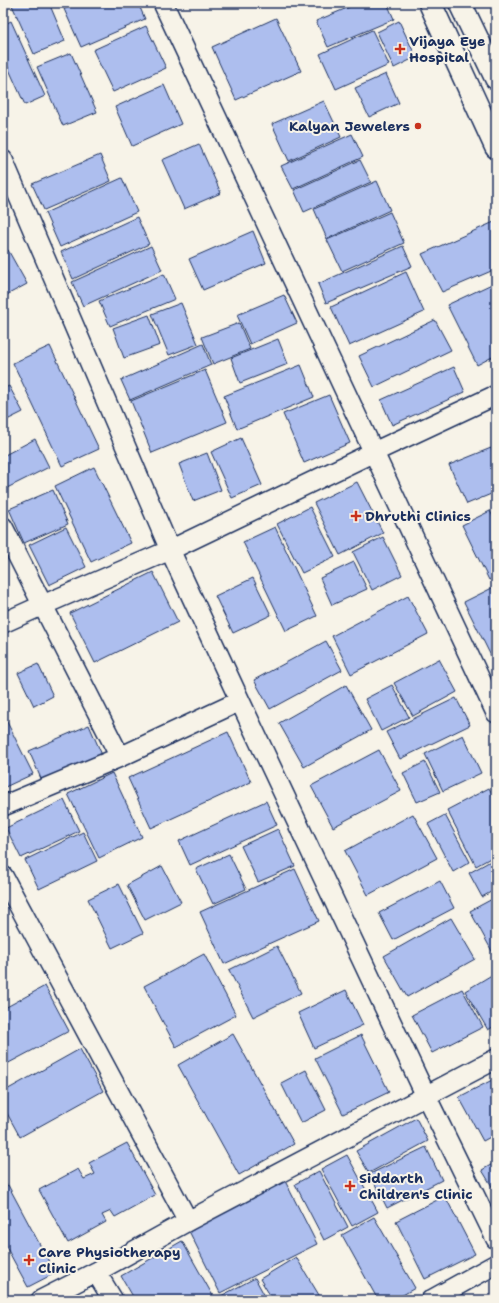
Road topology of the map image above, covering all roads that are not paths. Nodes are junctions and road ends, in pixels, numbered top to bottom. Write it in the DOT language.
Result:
graph roads {
  1 [pos="163,3"];
  2 [pos="430,3"];
  3 [pos="460,3"];
  4 [pos="496,78"];
  5 [pos="496,147"];
  6 [pos="3,160"];
  7 [pos="496,395"];
  8 [pos="374,452"];
  9 [pos="3,527"];
  10 [pos="170,550"];
  11 [pos="43,605"];
  12 [pos="3,623"];
  13 [pos="240,701"];
  14 [pos="496,713"];
  15 [pos="120,757"];
  16 [pos="3,806"];
  17 [pos="3,876"];
  18 [pos="496,1059"];
  19 [pos="426,1096"];
  20 [pos="188,1221"];
  21 [pos="496,1239"];
  22 [pos="496,1264"];
  23 [pos="96,1272"];
  24 [pos="41,1300"];
  25 [pos="113,1300"];
  26 [pos="431,1300"];
  1 -- 8 [label="street"];
  2 -- 5 [label="main road"];
  3 -- 4 [label="main road"];
  6 -- 10 [label="street"];
  7 -- 8 [label="street"];
  8 -- 10 [label="street"];
  8 -- 14 [label="street"];
  9 -- 11 [label="street"];
  10 -- 11 [label="street"];
  10 -- 13 [label="street"];
  11 -- 12 [label="street"];
  11 -- 15 [label="street"];
  13 -- 15 [label="street"];
  13 -- 19 [label="street"];
  15 -- 16 [label="street"];
  17 -- 20 [label="street"];
  18 -- 19 [label="street"];
  19 -- 20 [label="street"];
  19 -- 21 [label="street"];
  20 -- 23 [label="street"];
  22 -- 26 [label="street"];
  23 -- 24 [label="street"];
  23 -- 25 [label="street"];
}
